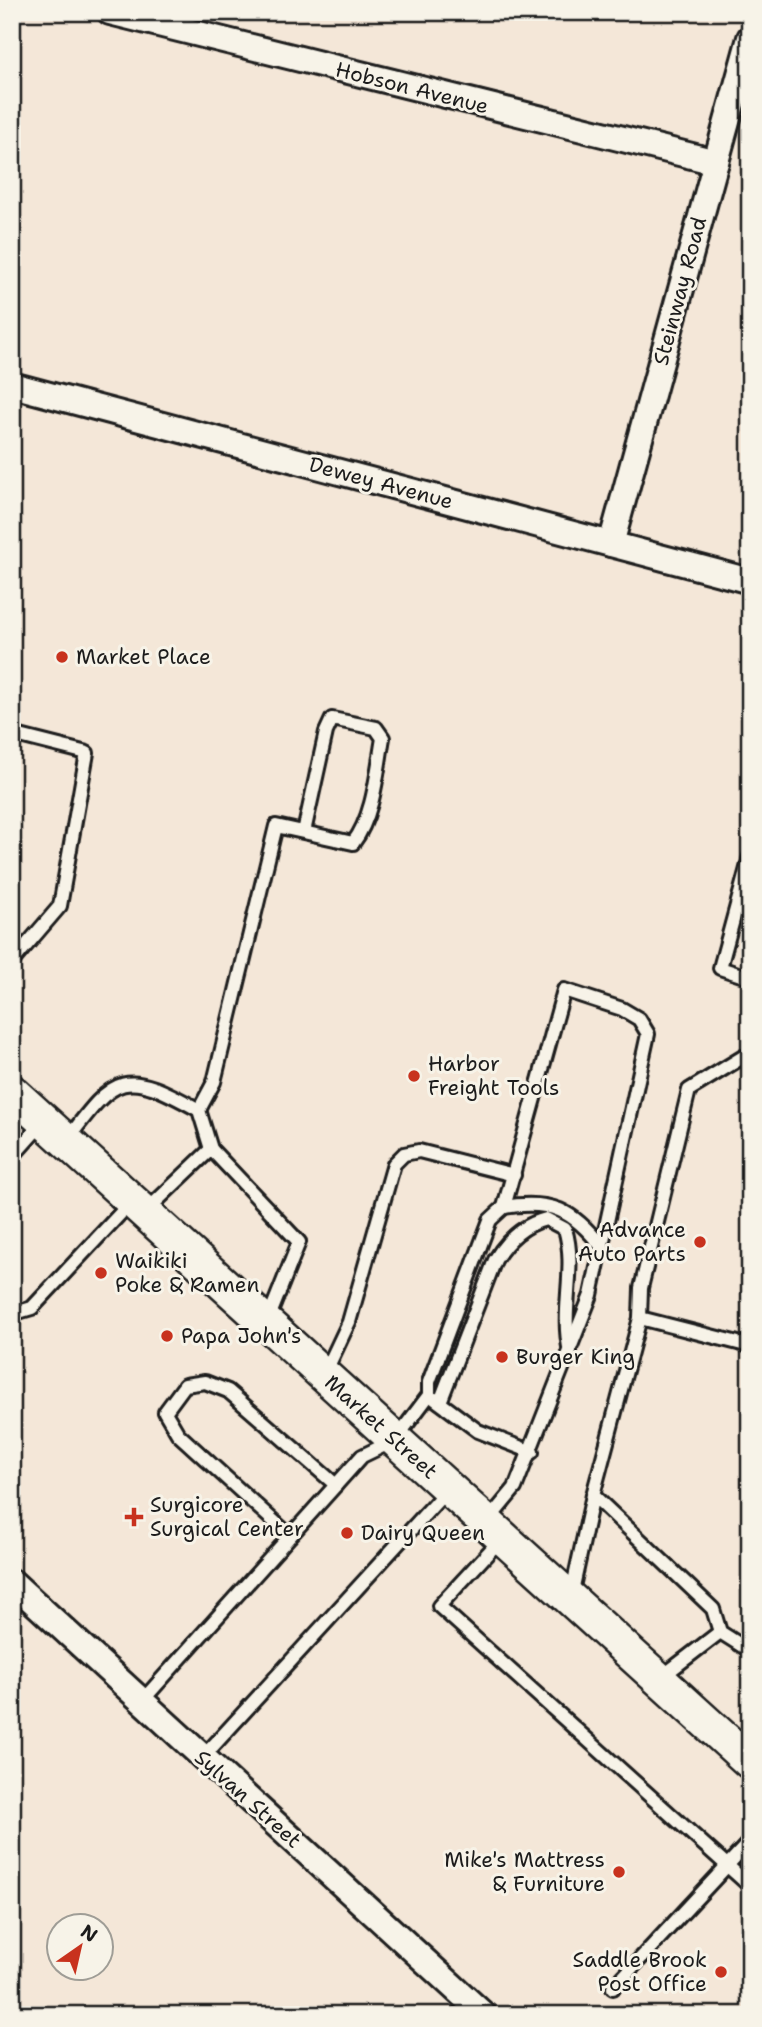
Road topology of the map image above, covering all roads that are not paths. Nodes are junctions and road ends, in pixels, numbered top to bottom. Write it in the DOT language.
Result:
graph roads {
  1 [pos="110,12"];
  2 [pos="750,38"];
  3 [pos="716,162"];
  4 [pos="12,385"];
  5 [pos="611,544"];
  6 [pos="750,581"];
  7 [pos="12,734"];
  8 [pos="304,832"];
  9 [pos="750,857"];
  10 [pos="15,954"];
  11 [pos="750,978"];
  12 [pos="750,1059"];
  13 [pos="12,1092"];
  14 [pos="199,1110"];
  15 [pos="55,1131"];
  16 [pos="211,1149"];
  17 [pos="12,1157"];
  18 [pos="514,1175"];
  19 [pos="139,1206"];
  20 [pos="504,1207"];
  21 [pos="602,1247"];
  22 [pos="12,1314"];
  23 [pos="640,1318"];
  24 [pos="266,1322"];
  25 [pos="750,1346"];
  26 [pos="570,1352"];
  27 [pos="324,1375"];
  28 [pos="435,1399"];
  29 [pos="395,1440"];
  30 [pos="531,1452"];
  31 [pos="336,1485"];
  32 [pos="449,1488"];
  33 [pos="593,1495"];
  34 [pos="495,1530"];
  35 [pos="290,1536"];
  36 [pos="12,1582"];
  37 [pos="570,1599"];
  38 [pos="720,1632"];
  39 [pos="750,1651"];
  40 [pos="658,1679"];
  41 [pos="142,1701"];
  42 [pos="203,1757"];
  43 [pos="750,1762"];
  44 [pos="750,1841"];
  45 [pos="727,1866"];
  46 [pos="750,1886"];
  47 [pos="613,1988"];
  48 [pos="484,2015"];
  1 -- 3 [label="street, Hobson Avenue"];
  2 -- 3 [label="street, Steinway Road"];
  3 -- 5 [label="street, Steinway Road"];
  4 -- 5 [label="street, Dewey Avenue"];
  5 -- 6 [label="street, Dewey Avenue"];
  7 -- 10 [label="lane"];
  8 -- 8 [label="lane"];
  8 -- 14 [label="lane"];
  9 -- 11 [label="lane"];
  12 -- 23 [label="lane"];
  13 -- 15 [label="main road, Market Street"];
  14 -- 15 [label="lane"];
  14 -- 16 [label="lane"];
  15 -- 17 [label="lane"];
  15 -- 19 [label="main road, Market Street"];
  16 -- 19 [label="lane"];
  16 -- 24 [label="lane"];
  18 -- 20 [label="lane"];
  18 -- 21 [label="lane"];
  18 -- 27 [label="lane"];
  19 -- 22 [label="lane"];
  19 -- 24 [label="main road, Market Street"];
  20 -- 21 [label="lane"];
  20 -- 28 [label="lane"];
  21 -- 26 [label="lane"];
  23 -- 25 [label="lane"];
  23 -- 33 [label="lane"];
  24 -- 27 [label="main road, Market Street"];
  26 -- 28 [label="lane"];
  26 -- 30 [label="lane"];
  27 -- 29 [label="main road, Market Street"];
  28 -- 29 [label="lane"];
  28 -- 30 [label="lane"];
  29 -- 31 [label="lane"];
  29 -- 32 [label="main road, Market Street"];
  30 -- 34 [label="lane"];
  31 -- 35 [label="lane"];
  31 -- 35 [label="lane"];
  32 -- 34 [label="main road, Market Street"];
  32 -- 42 [label="lane"];
  33 -- 37 [label="lane"];
  33 -- 38 [label="lane"];
  34 -- 37 [label="main road, Market Street"];
  34 -- 45 [label="lane"];
  35 -- 41 [label="lane"];
  36 -- 41 [label="street, Sylvan Street"];
  37 -- 40 [label="main road, Market Street"];
  38 -- 39 [label="lane"];
  38 -- 40 [label="lane"];
  40 -- 43 [label="main road, Market Street"];
  41 -- 42 [label="street, Sylvan Street"];
  42 -- 48 [label="street, Sylvan Street"];
  44 -- 45 [label="lane"];
  45 -- 46 [label="lane"];
  45 -- 47 [label="lane"];
}
